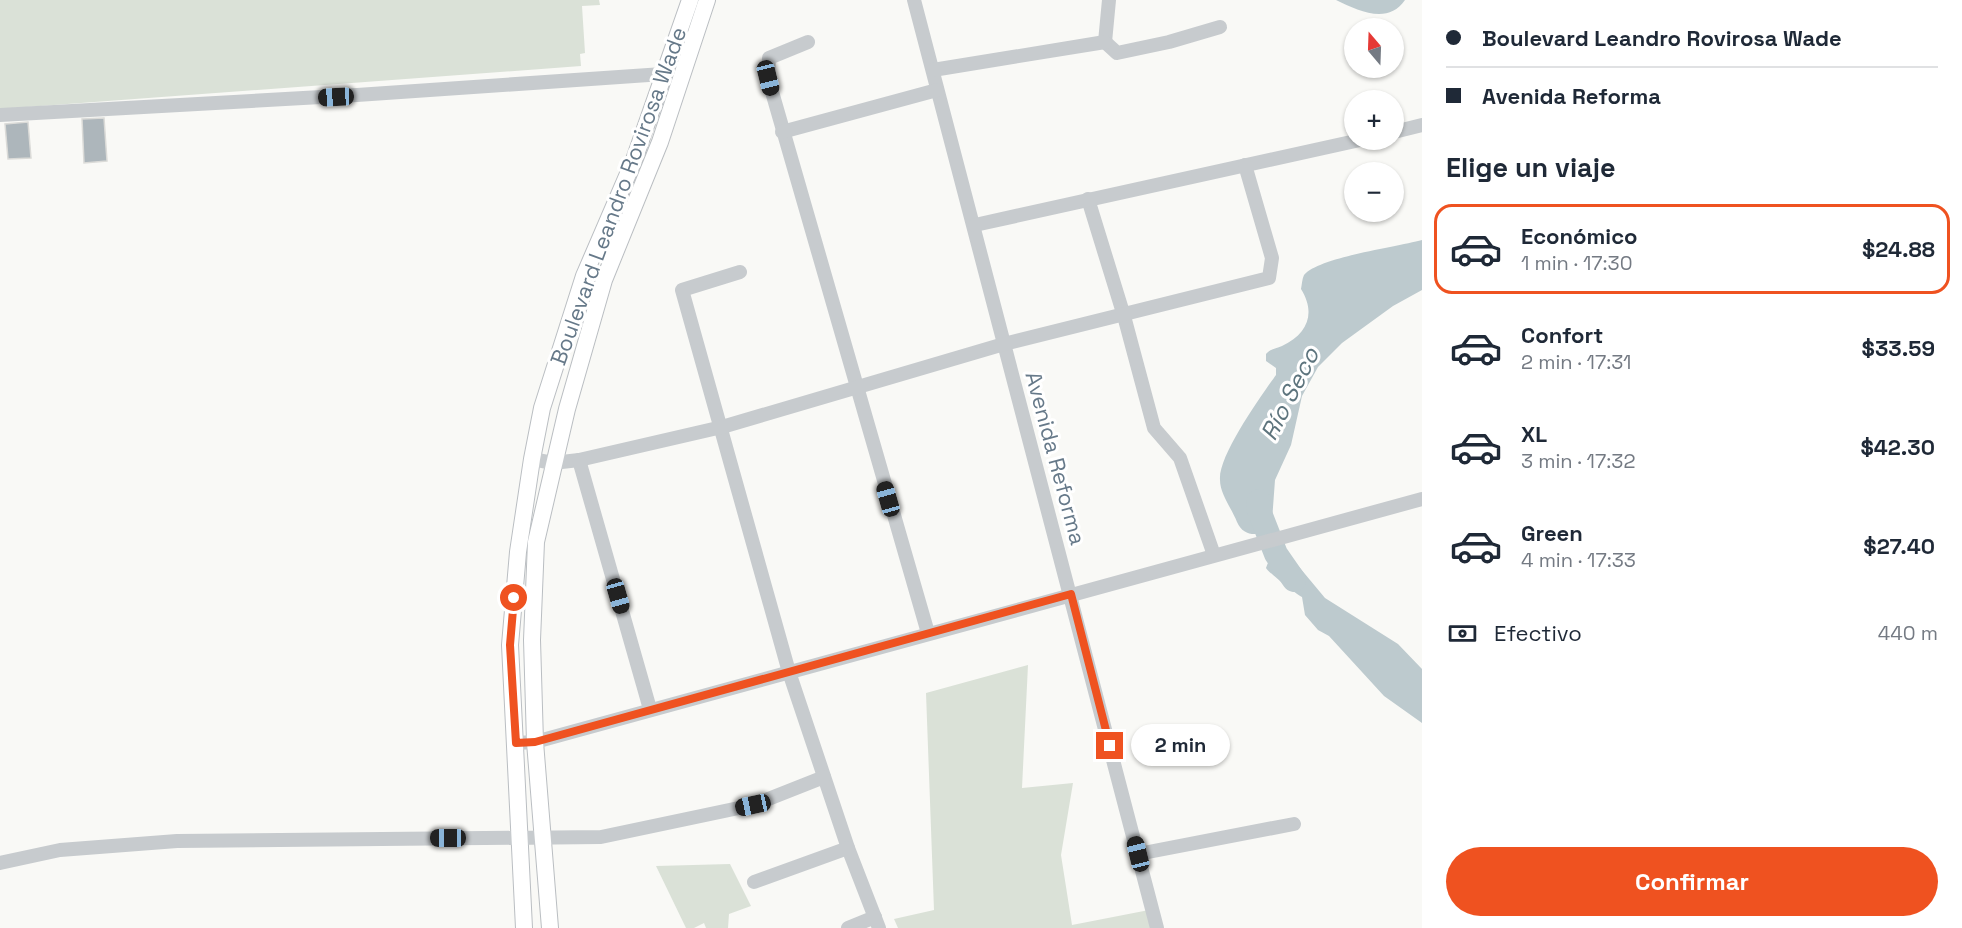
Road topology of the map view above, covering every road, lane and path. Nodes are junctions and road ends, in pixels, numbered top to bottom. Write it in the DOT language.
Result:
graph roads {
  1 [pos="690,0"];
  2 [pos="707,0"];
  3 [pos="914,0"];
  4 [pos="1109,0"];
  5 [pos="1220,27"];
  6 [pos="808,42"];
  7 [pos="1105,42"];
  8 [pos="933,70"];
  9 [pos="663,74"];
  10 [pos="937,90"];
  11 [pos="0,115"];
  12 [pos="1422,125"];
  13 [pos="1404,130"];
  14 [pos="782,132"];
  15 [pos="1344,143"];
  16 [pos="1245,165"];
  17 [pos="1088,199"];
  18 [pos="975,225"];
  19 [pos="740,272"];
  20 [pos="584,276"];
  21 [pos="604,280"];
  22 [pos="1124,316"];
  23 [pos="1004,344"];
  24 [pos="855,387"];
  25 [pos="722,427"];
  26 [pos="532,459"];
  27 [pos="579,460"];
  28 [pos="553,463"];
  29 [pos="1422,499"];
  30 [pos="1214,555"];
  31 [pos="1071,594"];
  32 [pos="928,633"];
  33 [pos="789,672"];
  34 [pos="650,709"];
  35 [pos="535,742"];
  36 [pos="516,743"];
  37 [pos="824,777"];
  38 [pos="1294,824"];
  39 [pos="519,838"];
  40 [pos="541,840"];
  41 [pos="848,848"];
  42 [pos="1138,854"];
  43 [pos="0,863"];
  44 [pos="754,882"];
  45 [pos="877,922"];
  46 [pos="524,928"];
  47 [pos="550,928"];
  48 [pos="848,928"];
  49 [pos="1157,928"];
  1 -- 9 [label="main road, Boulevard Leandro Rovirosa Wade"];
  2 -- 21 [label="main road, Boulevard Leandro Rovirosa Wade"];
  3 -- 8 [label="street, Avenida Reforma"];
  4 -- 7 [label="street"];
  5 -- 7 [label="street"];
  6 -- 14 [label="street"];
  7 -- 8 [label="street"];
  8 -- 10 [label="street, Avenida Reforma"];
  9 -- 11 [label="street"];
  9 -- 20 [label="main road, Boulevard Leandro Rovirosa Wade"];
  10 -- 14 [label="street"];
  10 -- 18 [label="street, Avenida Reforma"];
  12 -- 13 [label="street"];
  14 -- 24 [label="street"];
  15 -- 16 [label="street"];
  16 -- 17 [label="street"];
  16 -- 22 [label="street"];
  17 -- 18 [label="street"];
  17 -- 22 [label="street"];
  18 -- 23 [label="street, Avenida Reforma"];
  19 -- 25 [label="street"];
  20 -- 21 [label="main road"];
  20 -- 26 [label="main road, Boulevard Leandro Rovirosa Wade"];
  21 -- 28 [label="main road, Boulevard Leandro Rovirosa Wade"];
  22 -- 23 [label="street"];
  22 -- 30 [label="street"];
  23 -- 24 [label="street"];
  23 -- 31 [label="street, Avenida Reforma"];
  24 -- 25 [label="street"];
  24 -- 32 [label="street"];
  25 -- 27 [label="street"];
  25 -- 33 [label="street"];
  26 -- 28 [label="street"];
  26 -- 36 [label="main road, Boulevard Leandro Rovirosa Wade"];
  27 -- 28 [label="street"];
  27 -- 34 [label="street"];
  28 -- 35 [label="main road, Boulevard Leandro Rovirosa Wade"];
  29 -- 30 [label="street"];
  30 -- 31 [label="street"];
  31 -- 32 [label="street"];
  31 -- 42 [label="street, Avenida Reforma"];
  32 -- 33 [label="street"];
  33 -- 34 [label="street"];
  33 -- 37 [label="street"];
  34 -- 35 [label="street"];
  35 -- 36 [label="street"];
  35 -- 40 [label="main road, Boulevard Leandro Rovirosa Wade"];
  36 -- 39 [label="main road, Boulevard Leandro Rovirosa Wade"];
  37 -- 40 [label="street"];
  37 -- 41 [label="street"];
  38 -- 42 [label="street"];
  39 -- 40 [label="street"];
  39 -- 43 [label="street"];
  39 -- 46 [label="main road, Boulevard Leandro Rovirosa Wade"];
  40 -- 47 [label="main road, Boulevard Leandro Rovirosa Wade"];
  41 -- 44 [label="street"];
  41 -- 45 [label="street"];
  42 -- 49 [label="street, Avenida Reforma"];
  45 -- 48 [label="street"];
}
